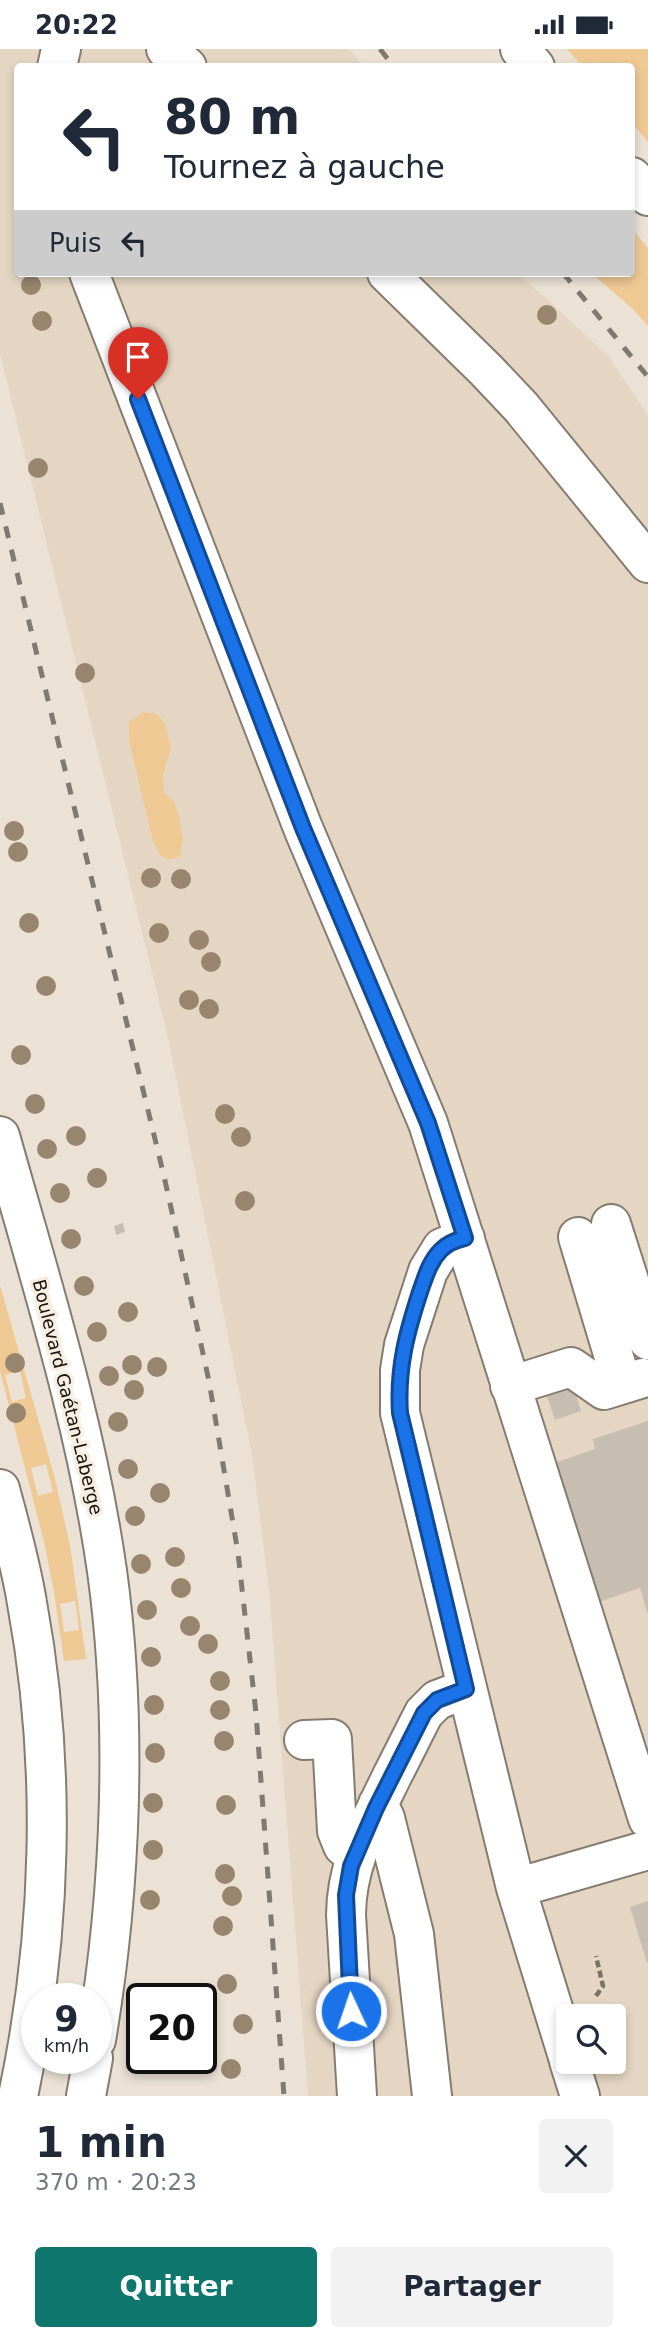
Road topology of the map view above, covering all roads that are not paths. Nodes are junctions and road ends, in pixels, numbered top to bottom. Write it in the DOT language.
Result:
graph roads {
  1 [pos="166,49"];
  2 [pos="520,49"];
  3 [pos="182,63"];
  4 [pos="532,63"];
  5 [pos="635,181"];
  6 [pos="648,196"];
  7 [pos="91,277"];
  8 [pos="391,277"];
  9 [pos="648,563"];
  10 [pos="0,1136"];
  11 [pos="465,1238"];
  12 [pos="648,1340"];
  13 [pos="635,1380"];
  14 [pos="510,1386"];
  15 [pos="0,1489"];
  16 [pos="466,1689"];
  17 [pos="304,1740"];
  18 [pos="378,1804"];
  19 [pos="648,1819"];
  20 [pos="648,1850"];
  21 [pos="355,1855"];
  22 [pos="516,1888"];
  23 [pos="104,1983"];
  24 [pos="556,2019"];
  25 [pos="90,2074"];
  26 [pos="573,2074"];
  27 [pos="18,2096"];
  28 [pos="86,2096"];
  29 [pos="357,2096"];
  30 [pos="432,2096"];
  31 [pos="580,2096"];
  1 -- 3 [label="main road"];
  2 -- 4 [label="main road"];
  5 -- 6 [label="main road"];
  7 -- 11 [label="main road"];
  8 -- 9 [label="main road"];
  10 -- 23 [label="main road, Boulevard Gaétan-Laberge"];
  11 -- 14 [label="main road"];
  11 -- 16 [label="main road"];
  12 -- 13 [label="main road"];
  13 -- 14 [label="main road"];
  14 -- 19 [label="main road"];
  15 -- 27 [label="main road"];
  16 -- 18 [label="main road"];
  16 -- 22 [label="main road"];
  17 -- 21 [label="main road"];
  18 -- 21 [label="main road"];
  18 -- 30 [label="main road"];
  20 -- 22 [label="main road"];
  21 -- 29 [label="main road"];
  22 -- 24 [label="main road"];
  25 -- 28 [label="main road"];
  26 -- 31 [label="main road"];
}
